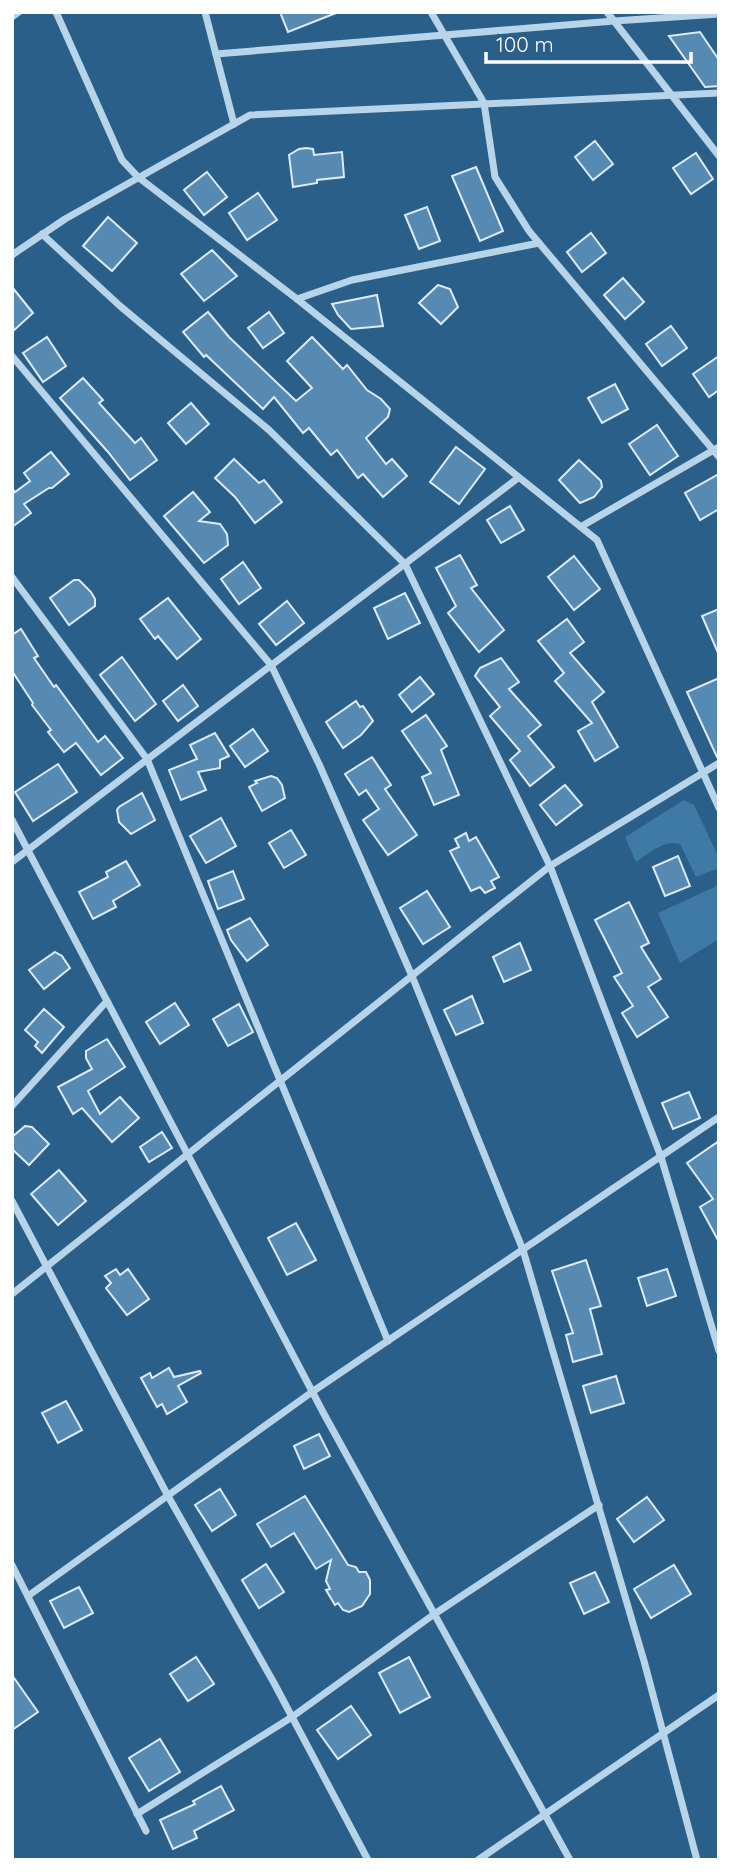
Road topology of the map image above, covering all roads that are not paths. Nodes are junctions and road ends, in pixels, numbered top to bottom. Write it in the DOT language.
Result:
graph roads {
  1 [pos="19,12"];
  2 [pos="56,12"];
  3 [pos="205,12"];
  4 [pos="431,12"];
  5 [pos="607,12"];
  6 [pos="719,14"];
  7 [pos="12,17"];
  8 [pos="614,21"];
  9 [pos="444,34"];
  10 [pos="216,54"];
  11 [pos="719,93"];
  12 [pos="671,94"];
  13 [pos="484,103"];
  14 [pos="234,124"];
  15 [pos="719,156"];
  16 [pos="138,177"];
  17 [pos="42,234"];
  18 [pos="539,243"];
  19 [pos="12,255"];
  20 [pos="297,299"];
  21 [pos="12,356"];
  22 [pos="717,451"];
  23 [pos="519,478"];
  24 [pos="582,526"];
  25 [pos="405,564"];
  26 [pos="12,576"];
  27 [pos="271,665"];
  28 [pos="147,758"];
  29 [pos="719,763"];
  30 [pos="704,772"];
  31 [pos="719,808"];
  32 [pos="12,820"];
  33 [pos="28,848"];
  34 [pos="12,862"];
  35 [pos="550,866"];
  36 [pos="412,976"];
  37 [pos="107,1001"];
  38 [pos="282,1079"];
  39 [pos="12,1106"];
  40 [pos="719,1117"];
  41 [pos="186,1154"];
  42 [pos="661,1157"];
  43 [pos="12,1201"];
  44 [pos="523,1250"];
  45 [pos="46,1267"];
  46 [pos="12,1294"];
  47 [pos="388,1341"];
  48 [pos="719,1351"];
  49 [pos="312,1392"];
  50 [pos="168,1496"];
  51 [pos="598,1505"];
  52 [pos="12,1565"];
  53 [pos="27,1596"];
  54 [pos="433,1615"];
  55 [pos="719,1695"];
  56 [pos="292,1717"];
  57 [pos="663,1732"];
  58 [pos="137,1814"];
  59 [pos="545,1814"];
  60 [pos="146,1831"];
  61 [pos="368,1860"];
  62 [pos="478,1860"];
  63 [pos="570,1860"];
  64 [pos="697,1860"];
  1 -- 7 [label="street"];
  2 -- 16 [label="street"];
  3 -- 10 [label="street"];
  4 -- 9 [label="street"];
  5 -- 8 [label="street"];
  6 -- 8 [label="street"];
  8 -- 9 [label="street"];
  8 -- 12 [label="street"];
  9 -- 10 [label="street"];
  9 -- 13 [label="street"];
  10 -- 14 [label="street"];
  11 -- 12 [label="street"];
  12 -- 13 [label="street"];
  12 -- 15 [label="street"];
  13 -- 14 [label="street"];
  13 -- 18 [label="street"];
  14 -- 16 [label="street"];
  16 -- 17 [label="street"];
  16 -- 20 [label="street"];
  17 -- 19 [label="street"];
  17 -- 25 [label="street"];
  18 -- 20 [label="street"];
  18 -- 22 [label="street"];
  20 -- 23 [label="street"];
  21 -- 27 [label="street"];
  22 -- 24 [label="street"];
  23 -- 24 [label="street"];
  23 -- 25 [label="street"];
  24 -- 30 [label="street"];
  25 -- 27 [label="street"];
  25 -- 35 [label="street"];
  26 -- 28 [label="street"];
  27 -- 28 [label="street"];
  27 -- 36 [label="street"];
  28 -- 33 [label="street"];
  28 -- 38 [label="street"];
  29 -- 30 [label="street"];
  30 -- 31 [label="street"];
  30 -- 35 [label="street"];
  32 -- 33 [label="street"];
  33 -- 34 [label="street"];
  33 -- 37 [label="street"];
  35 -- 36 [label="street"];
  35 -- 42 [label="street"];
  36 -- 38 [label="street"];
  36 -- 44 [label="street"];
  37 -- 39 [label="street"];
  37 -- 41 [label="street"];
  38 -- 41 [label="street"];
  38 -- 47 [label="street"];
  40 -- 42 [label="street"];
  41 -- 45 [label="street"];
  41 -- 49 [label="street"];
  42 -- 44 [label="street"];
  42 -- 48 [label="street"];
  43 -- 45 [label="street"];
  44 -- 47 [label="street"];
  44 -- 51 [label="street"];
  45 -- 46 [label="street"];
  45 -- 50 [label="street"];
  47 -- 49 [label="street"];
  49 -- 50 [label="street"];
  49 -- 54 [label="street"];
  50 -- 53 [label="street"];
  50 -- 56 [label="street"];
  51 -- 54 [label="street"];
  51 -- 57 [label="street"];
  52 -- 53 [label="street"];
  53 -- 58 [label="street"];
  54 -- 56 [label="street"];
  54 -- 59 [label="street"];
  55 -- 57 [label="street"];
  56 -- 58 [label="street"];
  56 -- 61 [label="street"];
  57 -- 59 [label="street"];
  57 -- 64 [label="street"];
  58 -- 60 [label="street"];
  59 -- 62 [label="street"];
  59 -- 63 [label="street"];
}
